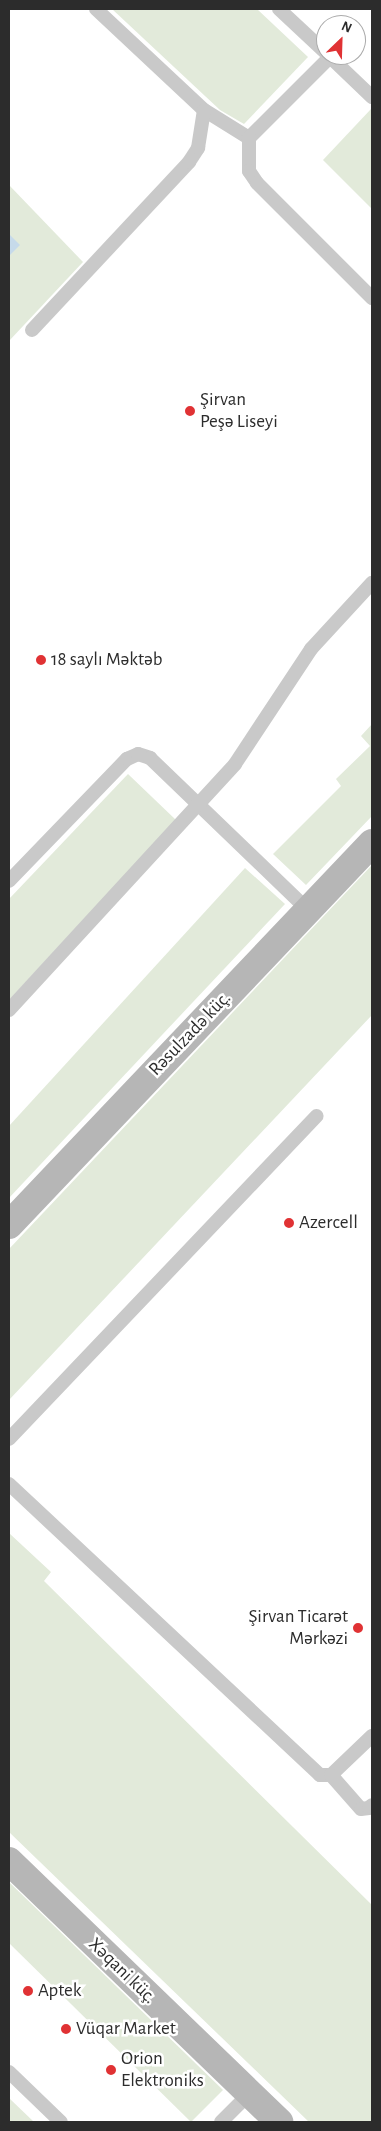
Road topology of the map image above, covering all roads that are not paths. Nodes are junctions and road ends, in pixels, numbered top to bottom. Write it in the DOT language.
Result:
graph roads {
  1 [pos="96,9"];
  2 [pos="279,9"];
  3 [pos="316,44"];
  4 [pos="318,65"];
  5 [pos="338,65"];
  6 [pos="372,97"];
  7 [pos="204,110"];
  8 [pos="249,138"];
  9 [pos="372,298"];
  10 [pos="32,330"];
  11 [pos="372,583"];
  12 [pos="198,805"];
  13 [pos="372,844"];
  14 [pos="9,882"];
  15 [pos="308,910"];
  16 [pos="9,1010"];
  17 [pos="317,1116"];
  18 [pos="9,1225"];
  19 [pos="9,1440"];
  20 [pos="9,1484"];
  21 [pos="372,1736"];
  22 [pos="331,1775"];
  23 [pos="372,1805"];
  24 [pos="9,1861"];
  25 [pos="9,2072"];
  26 [pos="249,2094"];
  27 [pos="61,2122"];
  28 [pos="221,2122"];
  29 [pos="278,2122"];
  1 -- 7 [label="lane"];
  2 -- 3 [label="lane"];
  4 -- 8 [label="lane"];
  5 -- 6 [label="lane"];
  7 -- 8 [label="lane"];
  7 -- 10 [label="lane"];
  8 -- 9 [label="lane"];
  11 -- 12 [label="lane"];
  12 -- 14 [label="lane"];
  12 -- 15 [label="lane"];
  12 -- 16 [label="lane"];
  13 -- 15 [label="main road, Rəsulzadə küç."];
  15 -- 18 [label="main road, Rəsulzadə küç."];
  17 -- 19 [label="lane"];
  20 -- 22 [label="lane"];
  21 -- 22 [label="lane"];
  22 -- 23 [label="lane"];
  24 -- 26 [label="main road, Xəqani küç."];
  25 -- 27 [label="lane"];
  26 -- 28 [label="lane"];
  26 -- 29 [label="main road, Xəqani küç."];
}
